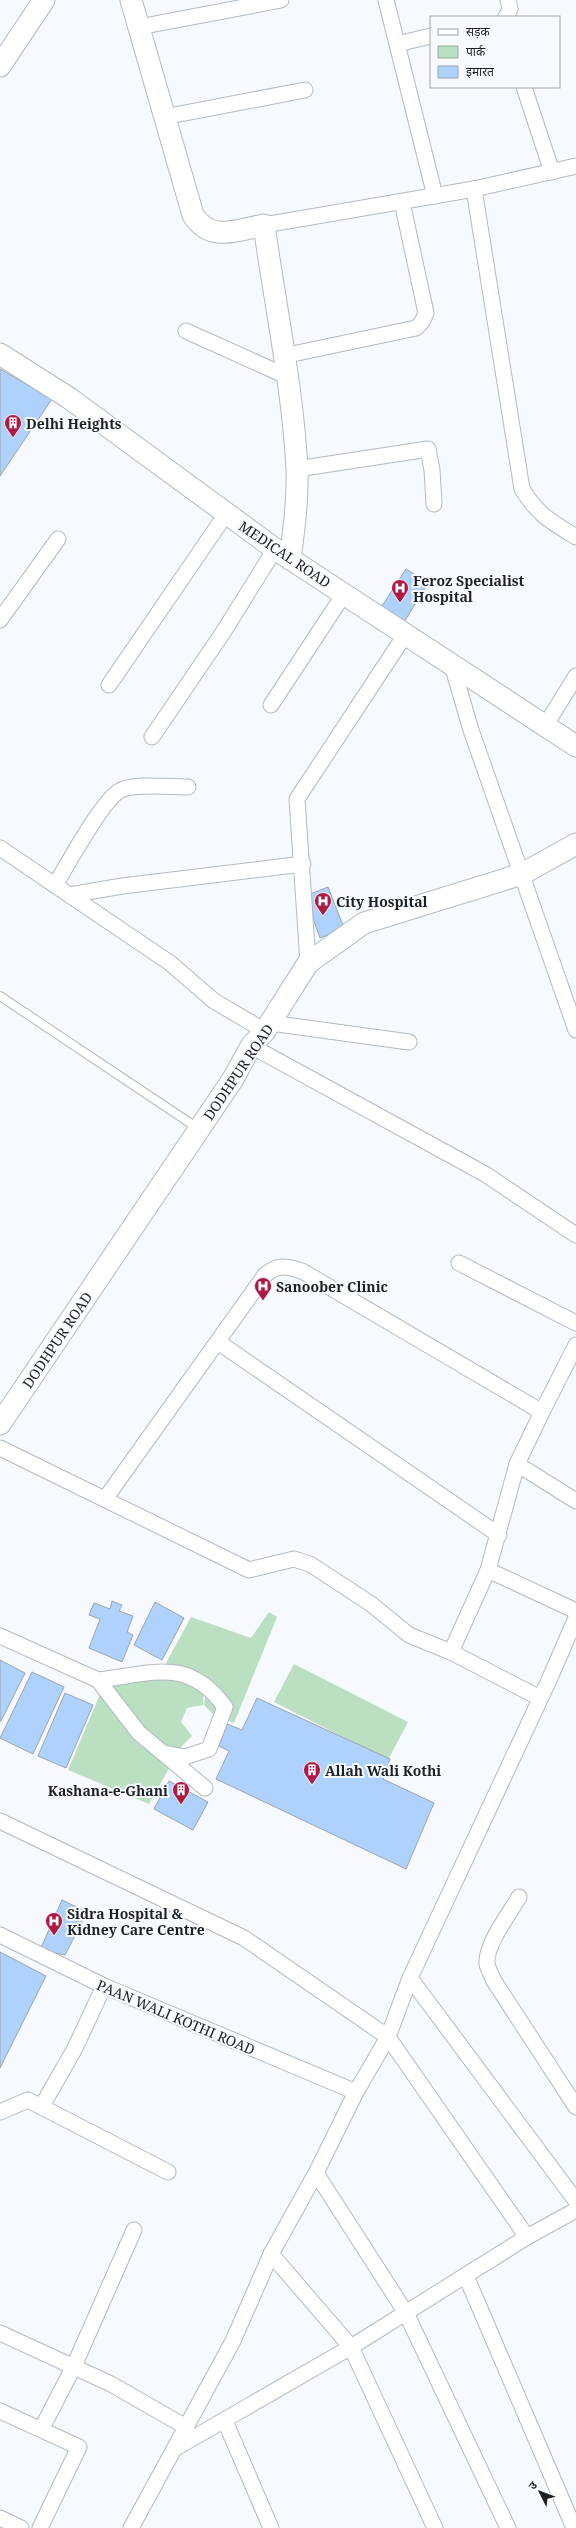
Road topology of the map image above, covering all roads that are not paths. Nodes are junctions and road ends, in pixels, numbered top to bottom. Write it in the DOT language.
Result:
graph roads {
  1 [pos="44,0"];
  2 [pos="131,0"];
  3 [pos="281,0"];
  4 [pos="386,0"];
  5 [pos="508,0"];
  6 [pos="257,2"];
  7 [pos="506,16"];
  8 [pos="139,27"];
  9 [pos="430,36"];
  10 [pos="397,44"];
  11 [pos="0,66"];
  12 [pos="524,88"];
  13 [pos="305,90"];
  14 [pos="164,117"];
  15 [pos="576,166"];
  16 [pos="552,172"];
  17 [pos="474,189"];
  18 [pos="435,196"];
  19 [pos="402,202"];
  20 [pos="264,225"];
  21 [pos="186,331"];
  22 [pos="0,354"];
  23 [pos="284,366"];
  24 [pos="297,469"];
  25 [pos="434,504"];
  26 [pos="226,514"];
  27 [pos="576,537"];
  28 [pos="58,539"];
  29 [pos="283,554"];
  30 [pos="344,594"];
  31 [pos="0,620"];
  32 [pos="405,635"];
  33 [pos="452,665"];
  34 [pos="576,676"];
  35 [pos="109,685"];
  36 [pos="271,705"];
  37 [pos="545,726"];
  38 [pos="152,737"];
  39 [pos="576,746"];
  40 [pos="188,787"];
  41 [pos="576,844"];
  42 [pos="0,848"];
  43 [pos="303,864"];
  44 [pos="522,874"];
  45 [pos="55,885"];
  46 [pos="70,895"];
  47 [pos="308,963"];
  48 [pos="0,996"];
  49 [pos="268,1027"];
  50 [pos="576,1030"];
  51 [pos="409,1042"];
  52 [pos="251,1046"];
  53 [pos="199,1130"];
  54 [pos="576,1235"];
  55 [pos="459,1263"];
  56 [pos="576,1323"];
  57 [pos="218,1342"];
  58 [pos="576,1345"];
  59 [pos="542,1412"];
  60 [pos="0,1424"];
  61 [pos="0,1448"];
  62 [pos="517,1464"];
  63 [pos="105,1499"];
  64 [pos="576,1502"];
  65 [pos="498,1535"];
  66 [pos="488,1570"];
  67 [pos="576,1611"];
  68 [pos="576,1618"];
  69 [pos="0,1636"];
  70 [pos="451,1652"];
  71 [pos="98,1680"];
  72 [pos="540,1698"];
  73 [pos="162,1752"];
  74 [pos="205,1788"];
  75 [pos="0,1821"];
  76 [pos="519,1897"];
  77 [pos="0,1935"];
  78 [pos="410,1978"];
  79 [pos="104,1986"];
  80 [pos="388,2037"];
  81 [pos="356,2092"];
  82 [pos="42,2106"];
  83 [pos="576,2107"];
  84 [pos="0,2112"];
  85 [pos="168,2172"];
  86 [pos="316,2173"];
  87 [pos="576,2201"];
  88 [pos="576,2210"];
  89 [pos="134,2230"];
  90 [pos="528,2236"];
  91 [pos="271,2254"];
  92 [pos="466,2276"];
  93 [pos="406,2313"];
  94 [pos="0,2333"];
  95 [pos="351,2346"];
  96 [pos="74,2366"];
  97 [pos="0,2411"];
  98 [pos="225,2421"];
  99 [pos="186,2427"];
  100 [pos="42,2428"];
  101 [pos="174,2449"];
  102 [pos="0,2518"];
  103 [pos="21,2528"];
  104 [pos="40,2528"];
  105 [pos="131,2528"];
  106 [pos="271,2528"];
  107 [pos="435,2528"];
  108 [pos="508,2528"];
  109 [pos="574,2528"];
  1 -- 11 [label="street"];
  2 -- 8 [label="street"];
  3 -- 6 [label="street"];
  4 -- 10 [label="street"];
  5 -- 7 [label="street"];
  6 -- 8 [label="street"];
  8 -- 14 [label="street"];
  9 -- 10 [label="street"];
  10 -- 18 [label="street"];
  12 -- 16 [label="street"];
  13 -- 14 [label="street"];
  14 -- 20 [label="street"];
  15 -- 16 [label="street"];
  16 -- 17 [label="street"];
  17 -- 18 [label="street"];
  17 -- 27 [label="street"];
  18 -- 19 [label="street"];
  19 -- 20 [label="street"];
  19 -- 23 [label="street"];
  20 -- 23 [label="street"];
  21 -- 23 [label="street"];
  22 -- 26 [label="street, MEDICAL ROAD"];
  23 -- 24 [label="street"];
  24 -- 25 [label="street"];
  24 -- 29 [label="street"];
  26 -- 29 [label="street, MEDICAL ROAD"];
  26 -- 35 [label="street"];
  28 -- 31 [label="street"];
  29 -- 30 [label="street, MEDICAL ROAD"];
  29 -- 38 [label="street"];
  30 -- 32 [label="street, MEDICAL ROAD"];
  30 -- 36 [label="street"];
  32 -- 33 [label="street, MEDICAL ROAD"];
  32 -- 43 [label="street"];
  33 -- 37 [label="street, MEDICAL ROAD"];
  33 -- 44 [label="street"];
  34 -- 37 [label="street"];
  37 -- 39 [label="street, MEDICAL ROAD"];
  40 -- 45 [label="street"];
  41 -- 44 [label="street, DODHPUR ROAD"];
  42 -- 45 [label="street"];
  43 -- 46 [label="street"];
  43 -- 47 [label="street"];
  44 -- 47 [label="street, DODHPUR ROAD"];
  44 -- 50 [label="street"];
  45 -- 46 [label="street"];
  46 -- 49 [label="street"];
  47 -- 49 [label="street, DODHPUR ROAD"];
  48 -- 53 [label="lane"];
  49 -- 51 [label="street"];
  49 -- 52 [label="street, DODHPUR ROAD"];
  52 -- 53 [label="street, DODHPUR ROAD"];
  52 -- 54 [label="street"];
  53 -- 60 [label="street, DODHPUR ROAD"];
  55 -- 56 [label="street"];
  57 -- 59 [label="street"];
  57 -- 63 [label="street"];
  57 -- 65 [label="street"];
  58 -- 59 [label="street"];
  59 -- 62 [label="street"];
  61 -- 63 [label="street"];
  62 -- 64 [label="street"];
  62 -- 65 [label="street"];
  63 -- 70 [label="street"];
  65 -- 66 [label="street"];
  66 -- 67 [label="street"];
  66 -- 70 [label="street"];
  68 -- 72 [label="street"];
  69 -- 71 [label="street"];
  70 -- 72 [label="street"];
  71 -- 73 [label="street"];
  71 -- 73 [label="street"];
  72 -- 78 [label="street"];
  73 -- 74 [label="street"];
  75 -- 80 [label="street"];
  76 -- 83 [label="street"];
  77 -- 79 [label="street, PAAN WALI KOTHI ROAD"];
  78 -- 80 [label="street"];
  78 -- 87 [label="street"];
  79 -- 81 [label="street, PAAN WALI KOTHI ROAD"];
  79 -- 82 [label="street"];
  80 -- 81 [label="street"];
  80 -- 90 [label="street"];
  81 -- 86 [label="street"];
  82 -- 84 [label="street"];
  82 -- 85 [label="street"];
  86 -- 91 [label="street"];
  86 -- 93 [label="street"];
  88 -- 90 [label="street"];
  89 -- 96 [label="street"];
  90 -- 92 [label="street"];
  91 -- 95 [label="street"];
  91 -- 99 [label="street"];
  92 -- 93 [label="street"];
  92 -- 109 [label="street"];
  93 -- 95 [label="street"];
  93 -- 108 [label="street"];
  94 -- 96 [label="street"];
  95 -- 98 [label="street"];
  95 -- 107 [label="street"];
  96 -- 99 [label="street"];
  96 -- 100 [label="street"];
  97 -- 100 [label="street"];
  98 -- 101 [label="street"];
  98 -- 106 [label="street"];
  99 -- 101 [label="street"];
  100 -- 104 [label="street"];
  101 -- 105 [label="street"];
  102 -- 103 [label="street"];
}
